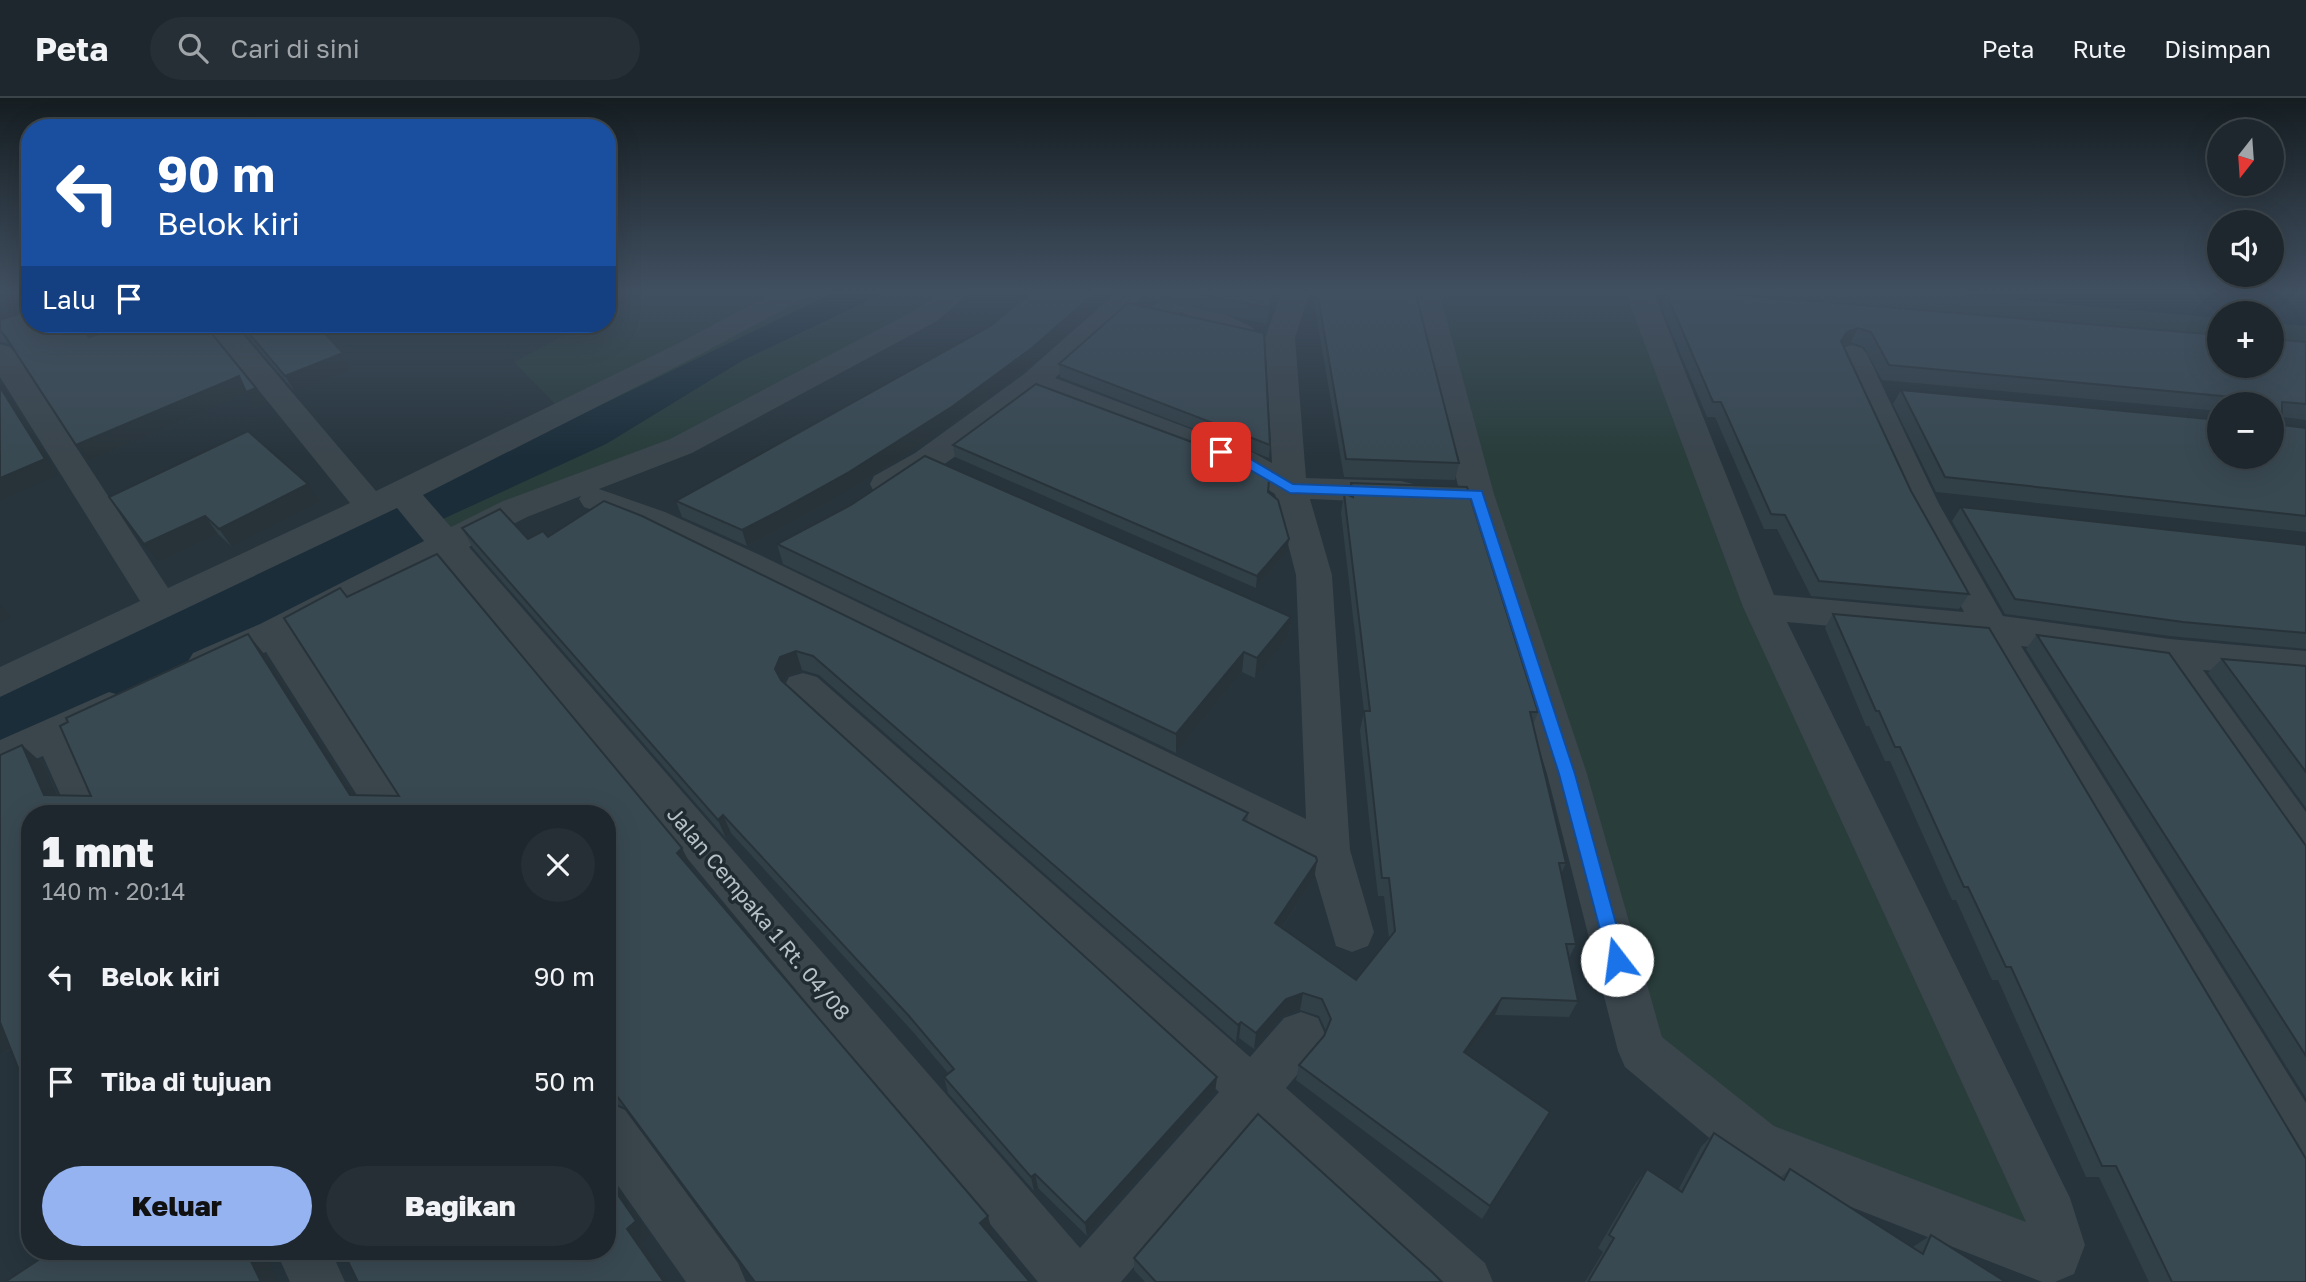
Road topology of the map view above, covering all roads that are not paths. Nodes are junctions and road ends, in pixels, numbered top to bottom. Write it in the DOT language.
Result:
graph roads {
  1 [pos="240,346"];
  2 [pos="694,346"];
  3 [pos="868,346"];
  4 [pos="1074,346"];
  5 [pos="1280,346"];
  6 [pos="1433,346"];
  7 [pos="1670,346"];
  8 [pos="0,353"];
  9 [pos="1852,354"];
  10 [pos="1034,382"];
  11 [pos="926,460"];
  12 [pos="964,477"];
  13 [pos="1290,488"];
  14 [pos="569,489"];
  15 [pos="1455,494"];
  16 [pos="387,499"];
  17 [pos="861,501"];
  18 [pos="1922,504"];
  19 [pos="1964,508"];
  20 [pos="445,544"];
  21 [pos="162,606"];
  22 [pos="1761,607"];
  23 [pos="1281,616"];
  24 [pos="1991,628"];
  25 [pos="273,632"];
  26 [pos="1319,633"];
  27 [pos="2171,653"];
  28 [pos="2306,665"];
  29 [pos="175,677"];
  30 [pos="0,683"];
  31 [pos="803,687"];
  32 [pos="138,694"];
  33 [pos="52,733"];
  34 [pos="0,758"];
  35 [pos="86,805"];
  36 [pos="386,805"];
  37 [pos="2306,845"];
  38 [pos="1329,850"];
  39 [pos="1352,932"];
  40 [pos="1301,1034"];
  41 [pos="1254,1089"];
  42 [pos="616,1139"];
  43 [pos="2306,1150"];
  44 [pos="307,1260"];
  45 [pos="318,1282"];
  46 [pos="719,1282"];
  47 [pos="1073,1282"];
  48 [pos="1086,1282"];
  49 [pos="1466,1282"];
  1 -- 16 [label="street, Jalan Cempaka 1 Rt. 04/08"];
  2 -- 16 [label="street"];
  3 -- 14 [label="street"];
  4 -- 10 [label="street"];
  5 -- 13 [label="street"];
  6 -- 15 [label="street"];
  7 -- 22 [label="street"];
  8 -- 21 [label="street"];
  9 -- 18 [label="street"];
  10 -- 11 [label="street"];
  10 -- 13 [label="street"];
  11 -- 12 [label="street"];
  11 -- 17 [label="street"];
  13 -- 15 [label="street"];
  13 -- 26 [label="street"];
  14 -- 20 [label="street"];
  14 -- 38 [label="street"];
  15 -- 22 [label="street"];
  16 -- 20 [label="street, Jalan Cempaka 1 Rt. 04/08"];
  16 -- 21 [label="street"];
  18 -- 19 [label="street"];
  18 -- 24 [label="street"];
  20 -- 25 [label="street"];
  20 -- 47 [label="street, Jalan Cempaka 1 Rt. 04/08"];
  21 -- 30 [label="street"];
  22 -- 24 [label="street"];
  23 -- 26 [label="street"];
  24 -- 27 [label="street"];
  24 -- 43 [label="street"];
  25 -- 29 [label="street"];
  25 -- 36 [label="street"];
  26 -- 38 [label="street"];
  27 -- 28 [label="street"];
  27 -- 37 [label="street"];
  31 -- 41 [label="street"];
  32 -- 33 [label="street"];
  33 -- 34 [label="street"];
  33 -- 35 [label="street"];
  38 -- 39 [label="street"];
  40 -- 41 [label="street"];
  41 -- 48 [label="street"];
  41 -- 49 [label="street"];
  42 -- 46 [label="street"];
  44 -- 45 [label="street"];
}
